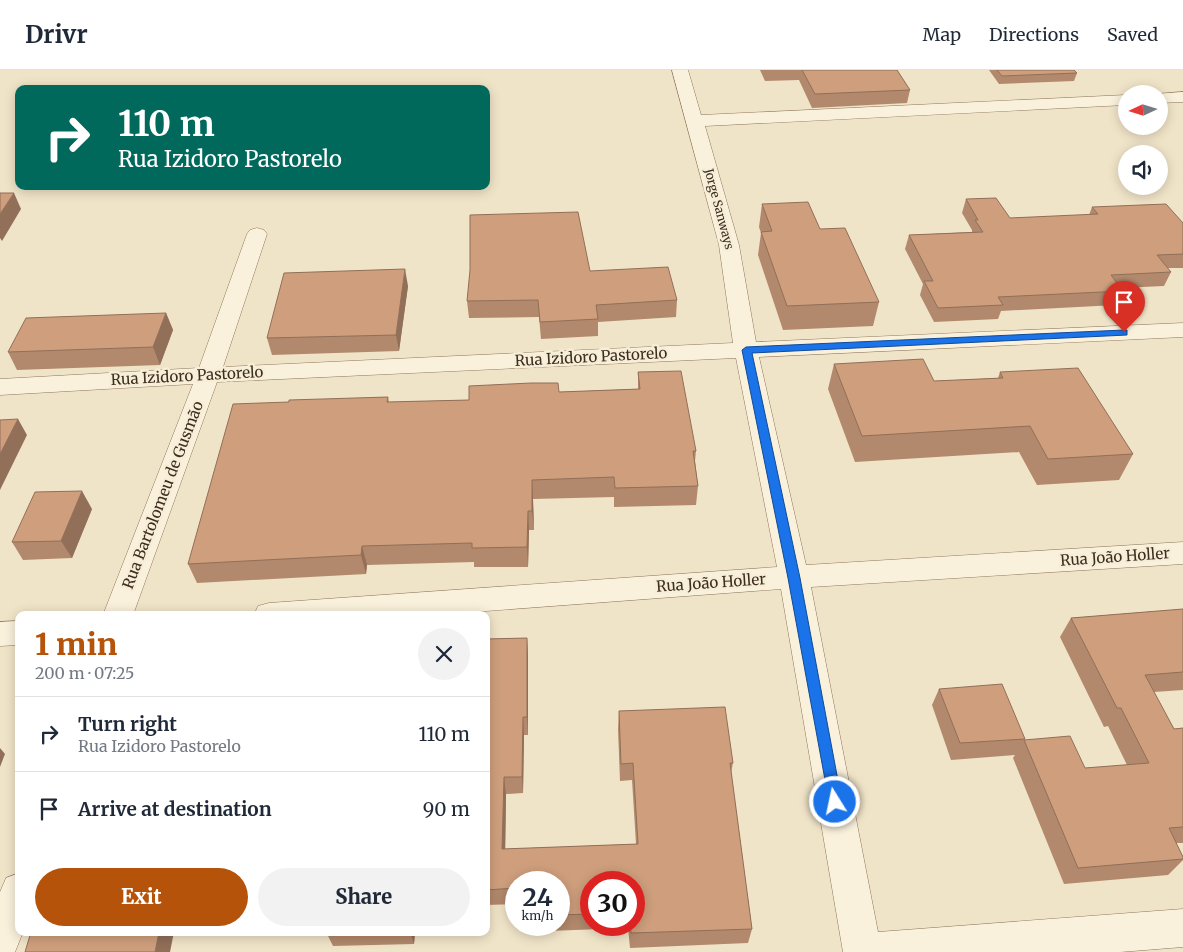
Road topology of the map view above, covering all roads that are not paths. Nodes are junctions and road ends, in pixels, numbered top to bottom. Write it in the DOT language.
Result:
graph roads {
  1 [pos="680,70"];
  2 [pos="1183,97"];
  3 [pos="1168,98"];
  4 [pos="1118,100"];
  5 [pos="694,121"];
  6 [pos="257,234"];
  7 [pos="1183,330"];
  8 [pos="746,350"];
  9 [pos="208,374"];
  10 [pos="0,387"];
  11 [pos="1183,553"];
  12 [pos="794,578"];
  13 [pos="119,611"];
  14 [pos="326,611"];
  15 [pos="15,633"];
  16 [pos="0,634"];
  17 [pos="15,902"];
  18 [pos="1183,928"];
  19 [pos="0,943"];
  20 [pos="862,952"];
  21 [pos="876,952"];
  1 -- 5 [label="street, Jorge Sanways"];
  2 -- 3 [label="street"];
  4 -- 5 [label="street"];
  5 -- 8 [label="street, Jorge Sanways"];
  6 -- 9 [label="street, Rua Bartolomeu de Gusmão"];
  7 -- 8 [label="street, Rua Izidoro Pastorelo"];
  8 -- 9 [label="street, Rua Izidoro Pastorelo"];
  8 -- 12 [label="street, Jorge Sanways"];
  9 -- 10 [label="street, Rua Izidoro Pastorelo"];
  9 -- 13 [label="street, Rua Bartolomeu de Gusmão"];
  11 -- 12 [label="street, Rua João Holler"];
  12 -- 14 [label="street, Rua João Holler"];
  12 -- 20 [label="street, Jorge Sanways"];
  15 -- 16 [label="street"];
  17 -- 19 [label="street"];
  18 -- 21 [label="street"];
}
